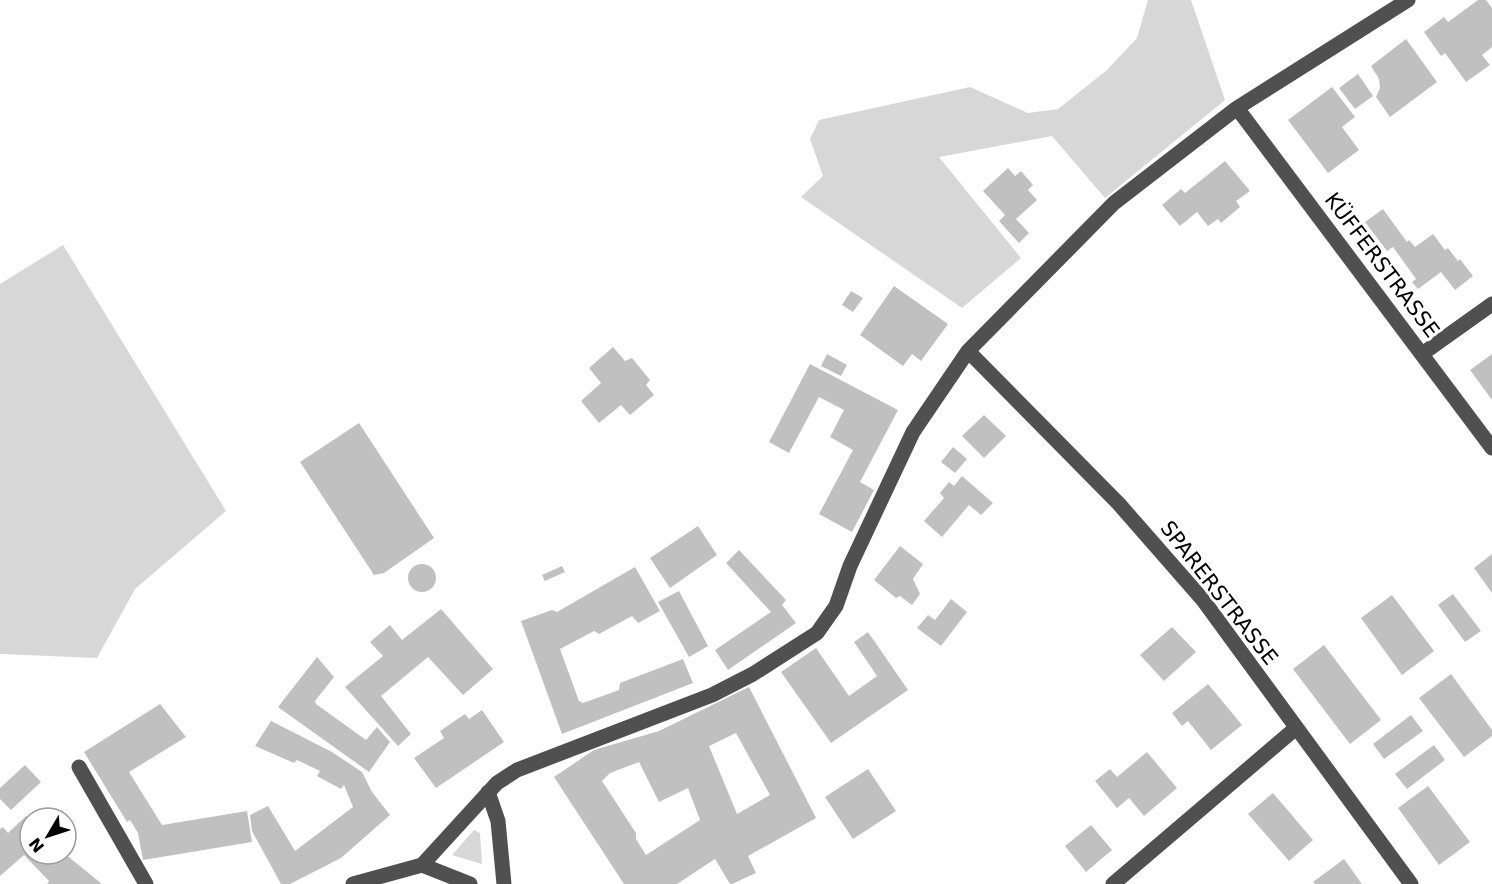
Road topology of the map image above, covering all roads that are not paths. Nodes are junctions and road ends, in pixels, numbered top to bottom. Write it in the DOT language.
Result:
graph roads {
  1 [pos="1408,0"];
  2 [pos="1237,108"];
  3 [pos="1492,304"];
  4 [pos="968,351"];
  5 [pos="1422,354"];
  6 [pos="1492,448"];
  7 [pos="1296,728"];
  8 [pos="79,767"];
  9 [pos="488,792"];
  10 [pos="422,865"];
  11 [pos="146,884"];
  12 [pos="353,884"];
  13 [pos="470,884"];
  14 [pos="504,884"];
  15 [pos="1113,884"];
  16 [pos="1411,884"];
  1 -- 2 [label="street"];
  2 -- 4 [label="street"];
  2 -- 5 [label="street, KÜFFERSTRASSE"];
  3 -- 5 [label="street"];
  4 -- 7 [label="street, SPARERSTRASSE"];
  4 -- 9 [label="street"];
  5 -- 6 [label="street, KÜFFERSTRASSE"];
  7 -- 15 [label="street"];
  7 -- 16 [label="street, SPARERSTRASSE"];
  8 -- 11 [label="street"];
  9 -- 10 [label="street"];
  9 -- 14 [label="street"];
  10 -- 12 [label="street"];
  10 -- 13 [label="street"];
}
